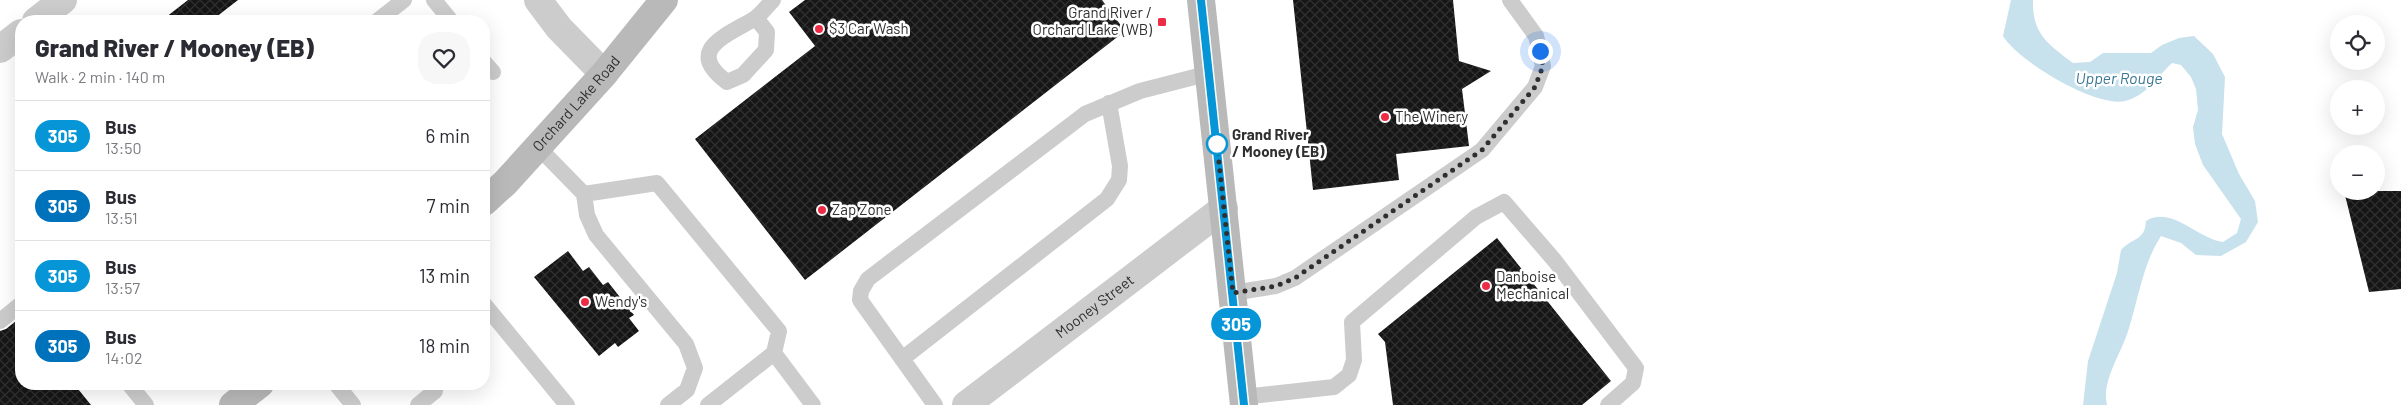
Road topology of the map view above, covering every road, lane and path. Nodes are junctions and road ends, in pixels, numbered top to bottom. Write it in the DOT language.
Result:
graph roads {
  1 [pos="63,0"];
  2 [pos="404,0"];
  3 [pos="434,0"];
  4 [pos="538,0"];
  5 [pos="664,0"];
  6 [pos="773,0"];
  7 [pos="1201,0"];
  8 [pos="1510,0"];
  9 [pos="44,15"];
  10 [pos="385,15"];
  11 [pos="446,15"];
  12 [pos="756,18"];
  13 [pos="15,37"];
  14 [pos="0,49"];
  15 [pos="604,74"];
  16 [pos="1210,74"];
  17 [pos="1108,103"];
  18 [pos="538,147"];
  19 [pos="584,194"];
  20 [pos="490,197"];
  21 [pos="1224,208"];
  22 [pos="1233,293"];
  23 [pos="15,309"];
  24 [pos="490,311"];
  25 [pos="0,320"];
  26 [pos="774,353"];
  27 [pos="902,359"];
  28 [pos="134,390"];
  29 [pos="252,390"];
  30 [pos="341,390"];
  31 [pos="430,390"];
  32 [pos="1244,401"];
  33 [pos="146,405"];
  34 [pos="233,405"];
  35 [pos="353,405"];
  36 [pos="418,405"];
  37 [pos="567,405"];
  38 [pos="668,405"];
  39 [pos="708,405"];
  40 [pos="813,405"];
  41 [pos="935,405"];
  42 [pos="966,405"];
  43 [pos="1608,405"];
  1 -- 9 [label="street"];
  2 -- 10 [label="lane"];
  3 -- 11 [label="lane"];
  4 -- 15 [label="street"];
  5 -- 15 [label="main road, Orchard Lake Road"];
  6 -- 12 [label="lane"];
  7 -- 16 [label="main road"];
  8 -- 22 [label="lane"];
  13 -- 14 [label="street"];
  15 -- 18 [label="main road, Orchard Lake Road"];
  16 -- 17 [label="lane"];
  16 -- 21 [label="main road"];
  17 -- 27 [label="lane"];
  17 -- 27 [label="lane"];
  18 -- 19 [label="lane"];
  18 -- 20 [label="main road, Orchard Lake Road"];
  19 -- 26 [label="lane"];
  19 -- 38 [label="lane"];
  21 -- 22 [label="main road"];
  21 -- 42 [label="street, Mooney Street"];
  22 -- 32 [label="main road"];
  23 -- 25 [label="lane"];
  24 -- 37 [label="lane"];
  26 -- 39 [label="lane"];
  26 -- 40 [label="lane"];
  27 -- 41 [label="lane"];
  28 -- 33 [label="lane"];
  29 -- 34 [label="main road"];
  30 -- 35 [label="lane"];
  31 -- 36 [label="lane"];
  32 -- 43 [label="lane"];
}
